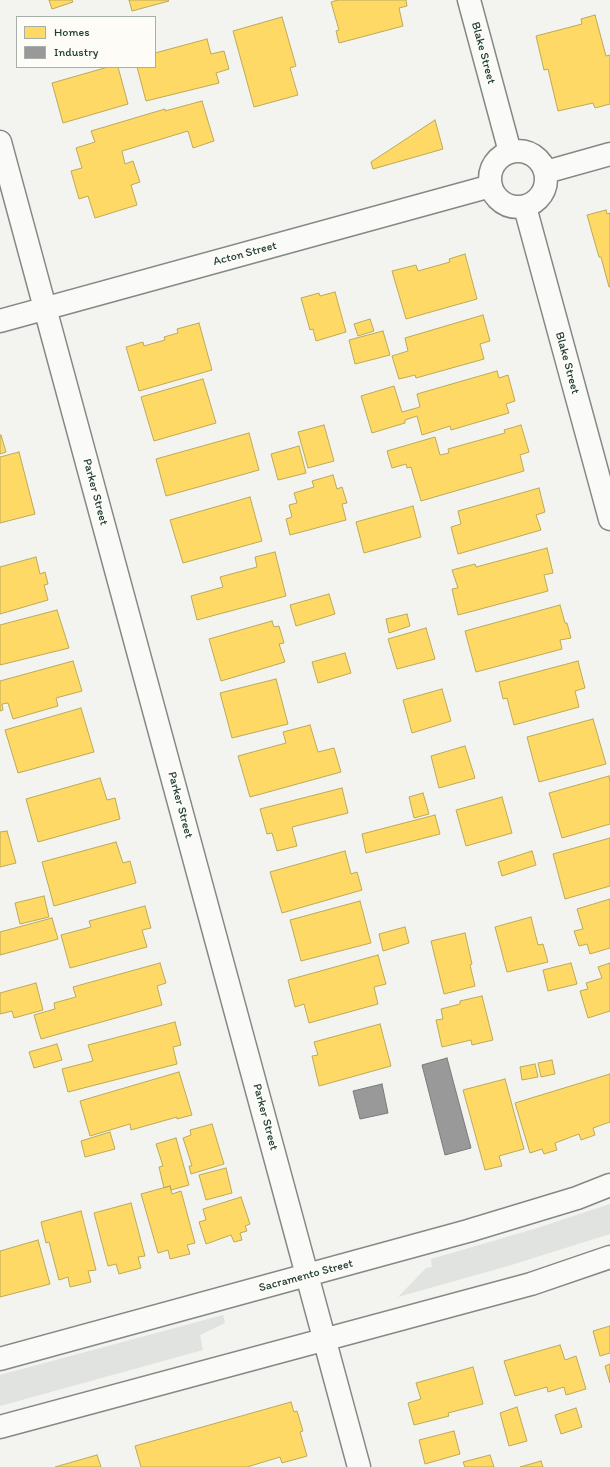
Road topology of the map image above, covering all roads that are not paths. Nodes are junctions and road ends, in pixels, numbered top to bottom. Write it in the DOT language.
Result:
graph roads {
  1 [pos="468,0"];
  2 [pos="0,142"];
  3 [pos="510,152"];
  4 [pos="610,154"];
  5 [pos="546,172"];
  6 [pos="491,186"];
  7 [pos="525,207"];
  8 [pos="46,308"];
  9 [pos="0,321"];
  10 [pos="610,519"];
  11 [pos="610,1185"];
  12 [pos="610,1257"];
  13 [pos="308,1275"];
  14 [pos="324,1339"];
  15 [pos="0,1359"];
  16 [pos="0,1427"];
  17 [pos="359,1467"];
  1 -- 3 [label="street, Blake Street"];
  2 -- 8 [label="street, Parker Street"];
  3 -- 5 [label="street"];
  3 -- 6 [label="street"];
  4 -- 5 [label="street"];
  5 -- 7 [label="street"];
  6 -- 7 [label="street"];
  6 -- 8 [label="street, Acton Street"];
  7 -- 10 [label="street, Blake Street"];
  8 -- 9 [label="street, Acton Street"];
  8 -- 13 [label="street, Parker Street"];
  11 -- 13 [label="street, Sacramento Street"];
  12 -- 14 [label="street"];
  13 -- 14 [label="street, Parker Street"];
  13 -- 15 [label="street, Sacramento Street"];
  14 -- 16 [label="street"];
  14 -- 17 [label="street, Parker Street"];
}
